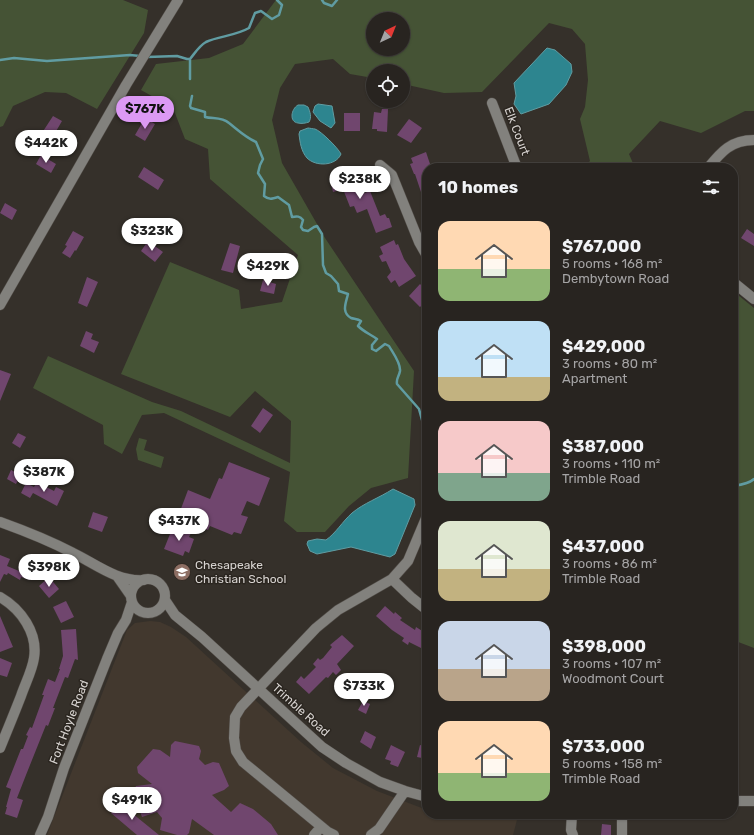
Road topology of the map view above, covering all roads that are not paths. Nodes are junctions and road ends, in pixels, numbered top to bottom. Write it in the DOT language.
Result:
graph roads {
  1 [pos="178,0"];
  2 [pos="492,103"];
  3 [pos="754,140"];
  4 [pos="515,163"];
  5 [pos="712,163"];
  6 [pos="380,165"];
  7 [pos="422,247"];
  8 [pos="738,286"];
  9 [pos="754,299"];
  10 [pos="0,305"];
  11 [pos="0,522"];
  12 [pos="422,528"];
  13 [pos="117,576"];
  14 [pos="392,579"];
  15 [pos="144,580"];
  16 [pos="0,597"];
  17 [pos="131,599"];
  18 [pos="165,600"];
  19 [pos="422,606"];
  20 [pos="154,612"];
  21 [pos="143,613"];
  22 [pos="175,615"];
  23 [pos="126,620"];
  24 [pos="257,688"];
  25 [pos="1,744"];
  26 [pos="405,791"];
  27 [pos="422,796"];
  28 [pos="738,801"];
  29 [pos="754,801"];
  30 [pos="572,819"];
  31 [pos="622,819"];
  32 [pos="321,827"];
  33 [pos="40,835"];
  34 [pos="314,835"];
  35 [pos="334,835"];
  36 [pos="371,835"];
  37 [pos="573,835"];
  38 [pos="622,835"];
  1 -- 10 [label="street"];
  2 -- 4 [label="street, Elk Court"];
  3 -- 5 [label="street"];
  6 -- 7 [label="street"];
  8 -- 9 [label="street"];
  11 -- 13 [label="street"];
  12 -- 14 [label="street"];
  13 -- 15 [label="street"];
  13 -- 17 [label="street"];
  14 -- 19 [label="street"];
  14 -- 24 [label="street"];
  15 -- 17 [label="street"];
  15 -- 18 [label="street"];
  16 -- 25 [label="street"];
  17 -- 21 [label="street"];
  17 -- 23 [label="street, Fort Hoyle Road"];
  18 -- 20 [label="street"];
  18 -- 22 [label="street, Trimble Road"];
  20 -- 21 [label="street"];
  20 -- 22 [label="street"];
  21 -- 23 [label="street"];
  22 -- 24 [label="street, Trimble Road"];
  23 -- 33 [label="street, Fort Hoyle Road"];
  24 -- 26 [label="street, Trimble Road"];
  24 -- 32 [label="street"];
  26 -- 27 [label="street, Trimble Road"];
  26 -- 36 [label="street"];
  28 -- 29 [label="street"];
  30 -- 37 [label="street"];
  31 -- 38 [label="street"];
  32 -- 34 [label="street"];
  32 -- 35 [label="street"];
}
